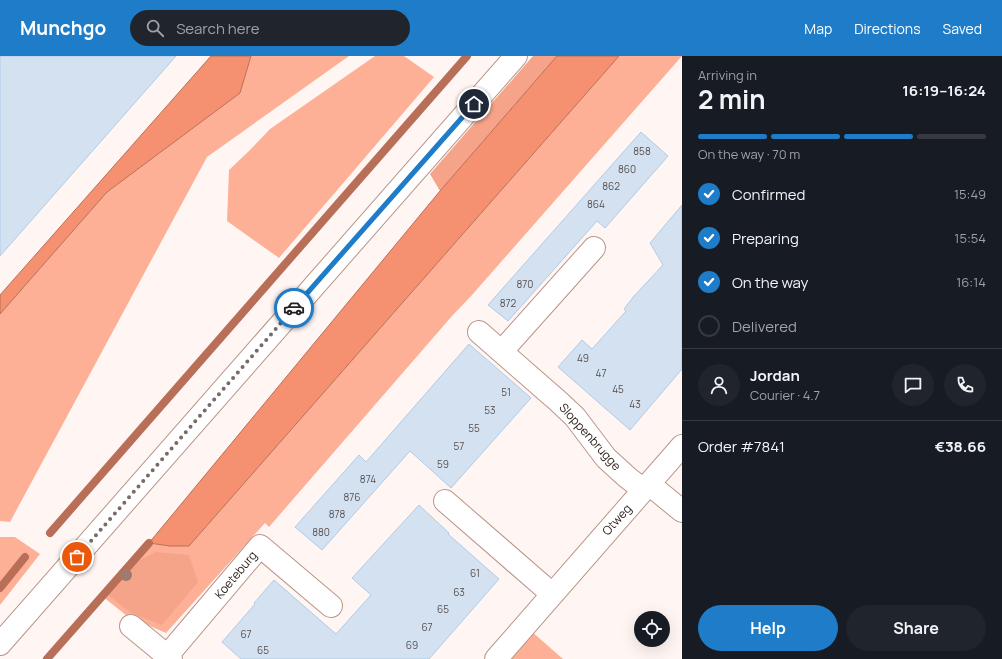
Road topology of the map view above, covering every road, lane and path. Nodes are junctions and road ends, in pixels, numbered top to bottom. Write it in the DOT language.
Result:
graph roads {
  1 [pos="516,56"];
  2 [pos="594,248"];
  3 [pos="479,332"];
  4 [pos="502,351"];
  5 [pos="682,446"];
  6 [pos="646,487"];
  7 [pos="445,501"];
  8 [pos="682,511"];
  9 [pos="552,594"];
  10 [pos="331,606"];
  11 [pos="131,626"];
  12 [pos="0,644"];
  13 [pos="169,657"];
  14 [pos="496,659"];
  1 -- 12 [label="street"];
  2 -- 4 [label="street"];
  3 -- 4 [label="street, Sloppenbrugge"];
  4 -- 6 [label="street, Sloppenbrugge"];
  5 -- 6 [label="street, Otweg"];
  6 -- 8 [label="street, Sloppenbrugge"];
  6 -- 9 [label="street, Otweg"];
  7 -- 9 [label="street"];
  9 -- 14 [label="street, Otweg"];
  10 -- 13 [label="street, Koeteburg"];
  11 -- 13 [label="street, Koeteburg"];
}
